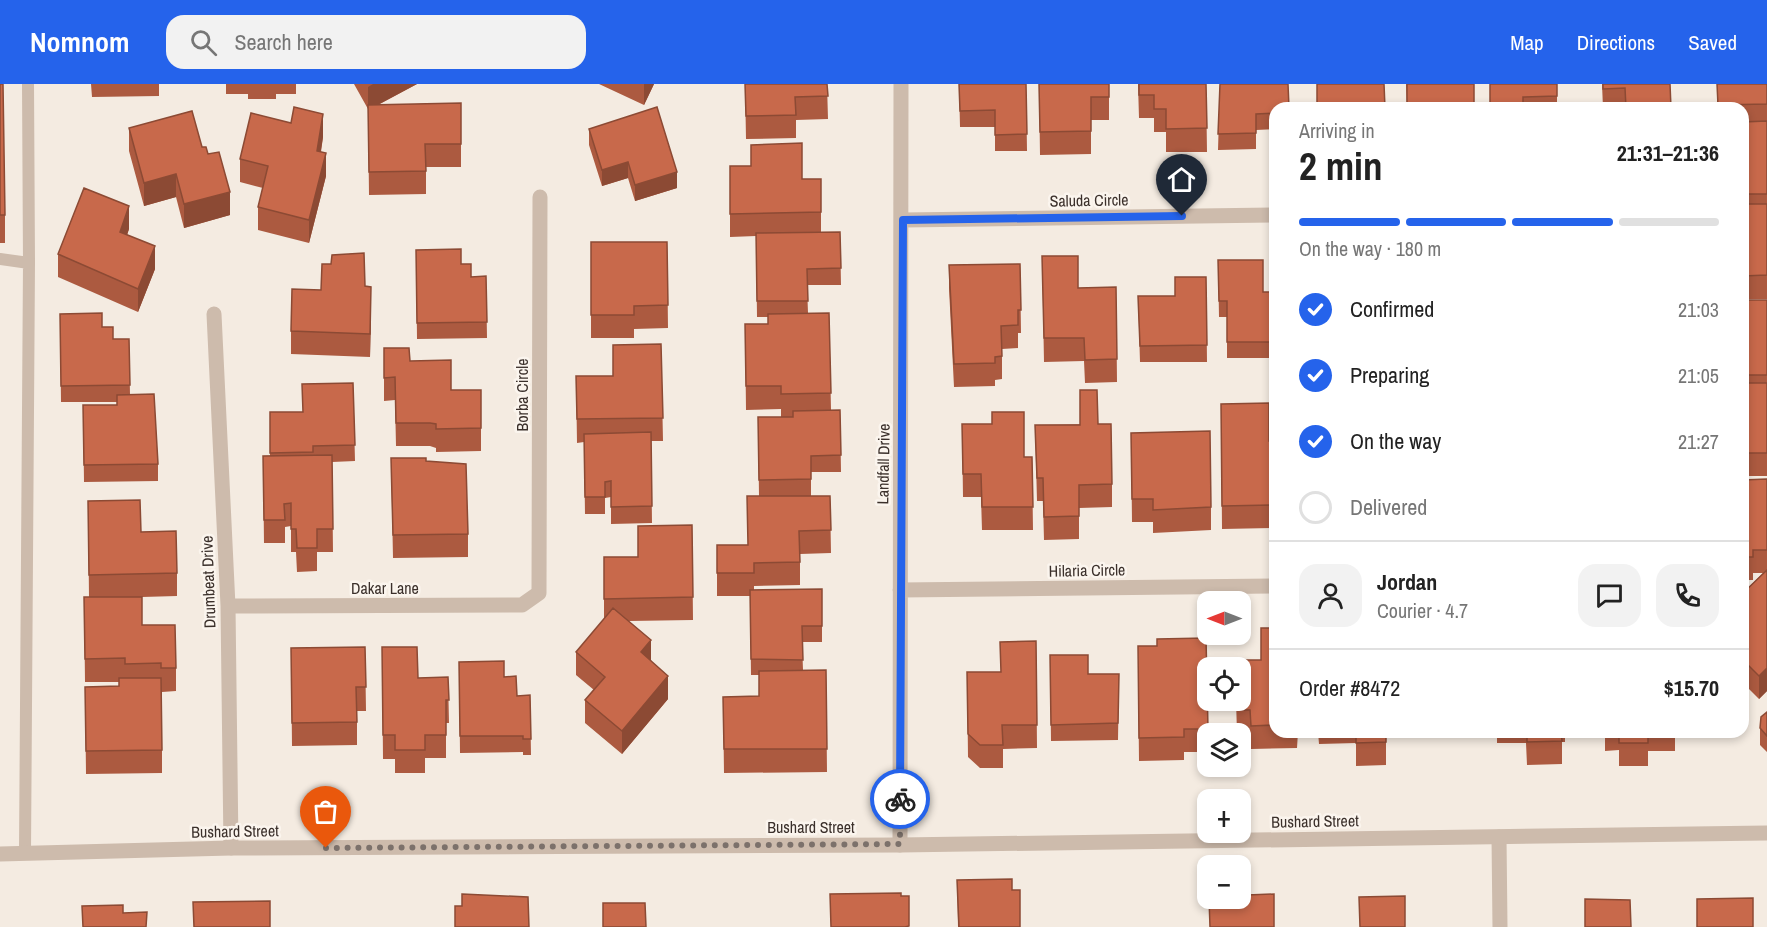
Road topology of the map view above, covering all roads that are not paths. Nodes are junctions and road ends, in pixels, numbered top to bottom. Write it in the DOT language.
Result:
graph roads {
  1 [pos="28,84"];
  2 [pos="901,84"];
  3 [pos="540,197"];
  4 [pos="1269,215"];
  5 [pos="903,220"];
  6 [pos="0,260"];
  7 [pos="29,263"];
  8 [pos="214,314"];
  9 [pos="1269,586"];
  10 [pos="900,590"];
  11 [pos="539,593"];
  12 [pos="228,606"];
  13 [pos="1767,833"];
  14 [pos="1499,837"];
  15 [pos="900,844"];
  16 [pos="231,848"];
  17 [pos="25,853"];
  18 [pos="0,854"];
  19 [pos="1500,927"];
  1 -- 7 [label="lane"];
  2 -- 5 [label="street, Landfall Drive"];
  3 -- 11 [label="street, Borba Circle"];
  4 -- 5 [label="street, Saluda Circle"];
  5 -- 10 [label="street, Landfall Drive"];
  6 -- 7 [label="lane"];
  7 -- 17 [label="lane"];
  8 -- 12 [label="street, Drumbeat Drive"];
  9 -- 10 [label="street, Hilaria Circle"];
  10 -- 15 [label="street, Landfall Drive"];
  11 -- 12 [label="street, Dakar Lane"];
  12 -- 16 [label="street, Drumbeat Drive"];
  13 -- 14 [label="street, Bushard Street"];
  14 -- 15 [label="street, Bushard Street"];
  14 -- 19 [label="street"];
  15 -- 16 [label="street, Bushard Street"];
  16 -- 17 [label="street, Bushard Street"];
  17 -- 18 [label="street, Bushard Street"];
}
